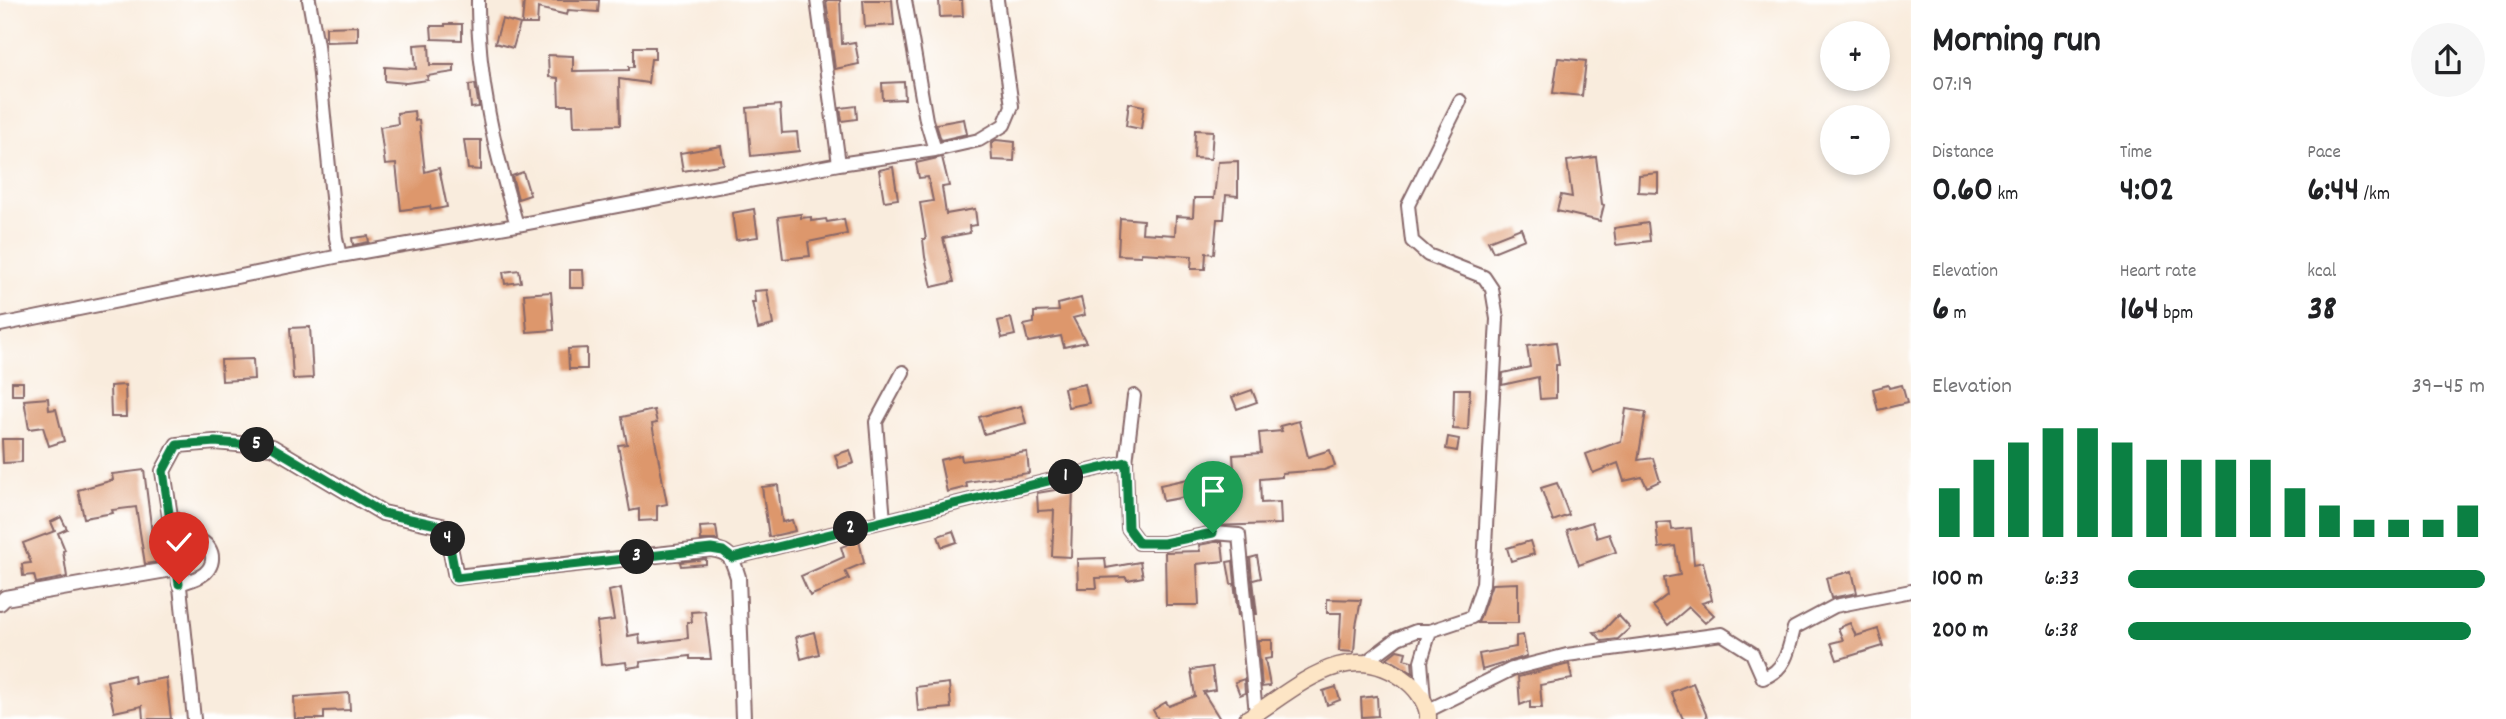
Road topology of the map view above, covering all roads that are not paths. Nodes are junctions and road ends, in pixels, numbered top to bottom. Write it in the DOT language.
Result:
graph roads {
  1 [pos="309,0"];
  2 [pos="478,0"];
  3 [pos="817,0"];
  4 [pos="905,0"];
  5 [pos="997,0"];
  6 [pos="1460,100"];
  7 [pos="935,150"];
  8 [pos="839,164"];
  9 [pos="517,225"];
  10 [pos="340,256"];
  11 [pos="0,325"];
  12 [pos="903,372"];
  13 [pos="1134,396"];
  14 [pos="1126,462"];
  15 [pos="884,521"];
  16 [pos="173,539"];
  17 [pos="732,558"];
  18 [pos="178,568"];
  19 [pos="179,584"];
  20 [pos="1911,591"];
  21 [pos="0,603"];
  22 [pos="1430,631"];
  23 [pos="1366,662"];
  24 [pos="1427,711"];
  25 [pos="1251,716"];
  26 [pos="194,719"];
  27 [pos="743,719"];
  1 -- 10 [label="street"];
  2 -- 9 [label="street"];
  3 -- 8 [label="street"];
  4 -- 7 [label="street"];
  5 -- 7 [label="street"];
  6 -- 22 [label="street"];
  7 -- 8 [label="street"];
  8 -- 9 [label="street"];
  9 -- 10 [label="street"];
  10 -- 11 [label="street"];
  12 -- 15 [label="street"];
  13 -- 14 [label="street"];
  14 -- 15 [label="street"];
  14 -- 25 [label="street"];
  15 -- 17 [label="street"];
  16 -- 17 [label="street"];
  16 -- 18 [label="street"];
  16 -- 19 [label="street"];
  17 -- 27 [label="street"];
  18 -- 19 [label="street"];
  18 -- 21 [label="street"];
  19 -- 26 [label="street"];
  20 -- 24 [label="street"];
  22 -- 23 [label="street"];
  22 -- 24 [label="street"];
  23 -- 24 [label="main road"];
  23 -- 25 [label="main road"];
}
